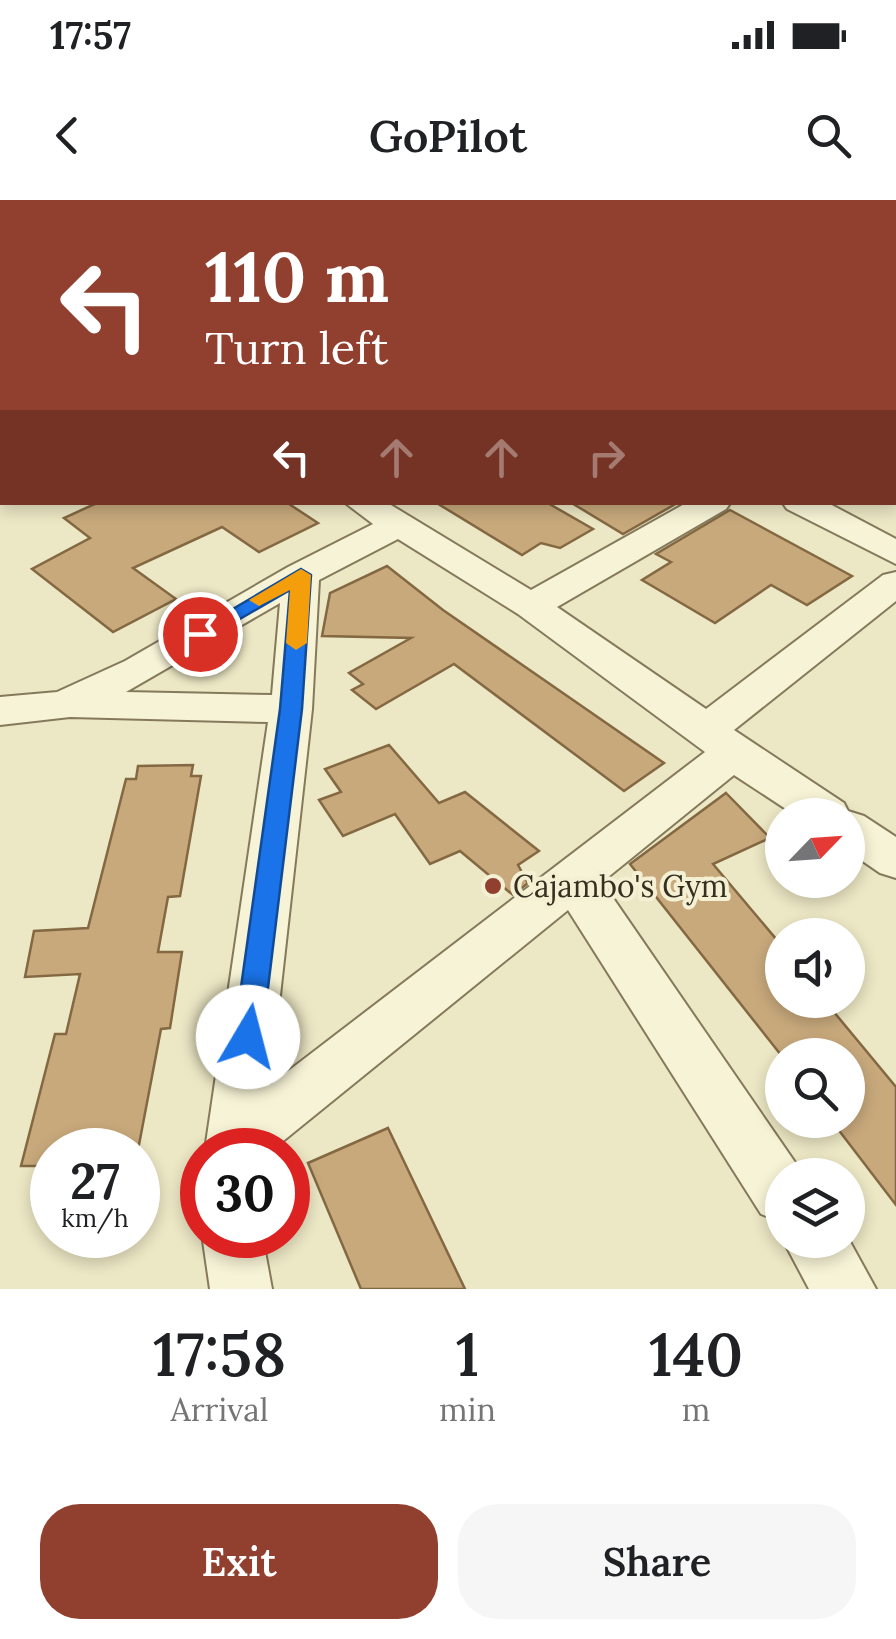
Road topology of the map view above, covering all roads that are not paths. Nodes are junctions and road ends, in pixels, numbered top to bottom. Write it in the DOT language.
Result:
graph roads {
  1 [pos="366,505"];
  2 [pos="709,505"];
  3 [pos="805,505"];
  4 [pos="399,525"];
  5 [pos="896,553"];
  6 [pos="301,575"];
  7 [pos="896,583"];
  8 [pos="532,606"];
  9 [pos="64,705"];
  10 [pos="291,709"];
  11 [pos="0,711"];
  12 [pos="720,741"];
  13 [pos="803,798"];
  14 [pos="865,839"];
  15 [pos="896,860"];
  16 [pos="574,879"];
  17 [pos="237,1128"];
  18 [pos="259,1128"];
  19 [pos="765,1168"];
  20 [pos="236,1258"];
  21 [pos="825,1258"];
  22 [pos="242,1289"];
  23 [pos="846,1289"];
  1 -- 4 [label="street"];
  2 -- 8 [label="street"];
  3 -- 5 [label="street"];
  4 -- 6 [label="street"];
  4 -- 8 [label="street"];
  6 -- 9 [label="street"];
  6 -- 10 [label="street"];
  7 -- 12 [label="street"];
  8 -- 12 [label="street"];
  9 -- 10 [label="street"];
  9 -- 11 [label="street"];
  10 -- 17 [label="street"];
  12 -- 13 [label="street"];
  12 -- 16 [label="street"];
  14 -- 15 [label="street"];
  16 -- 18 [label="street"];
  16 -- 19 [label="street"];
  20 -- 22 [label="street"];
  21 -- 23 [label="street"];
}
